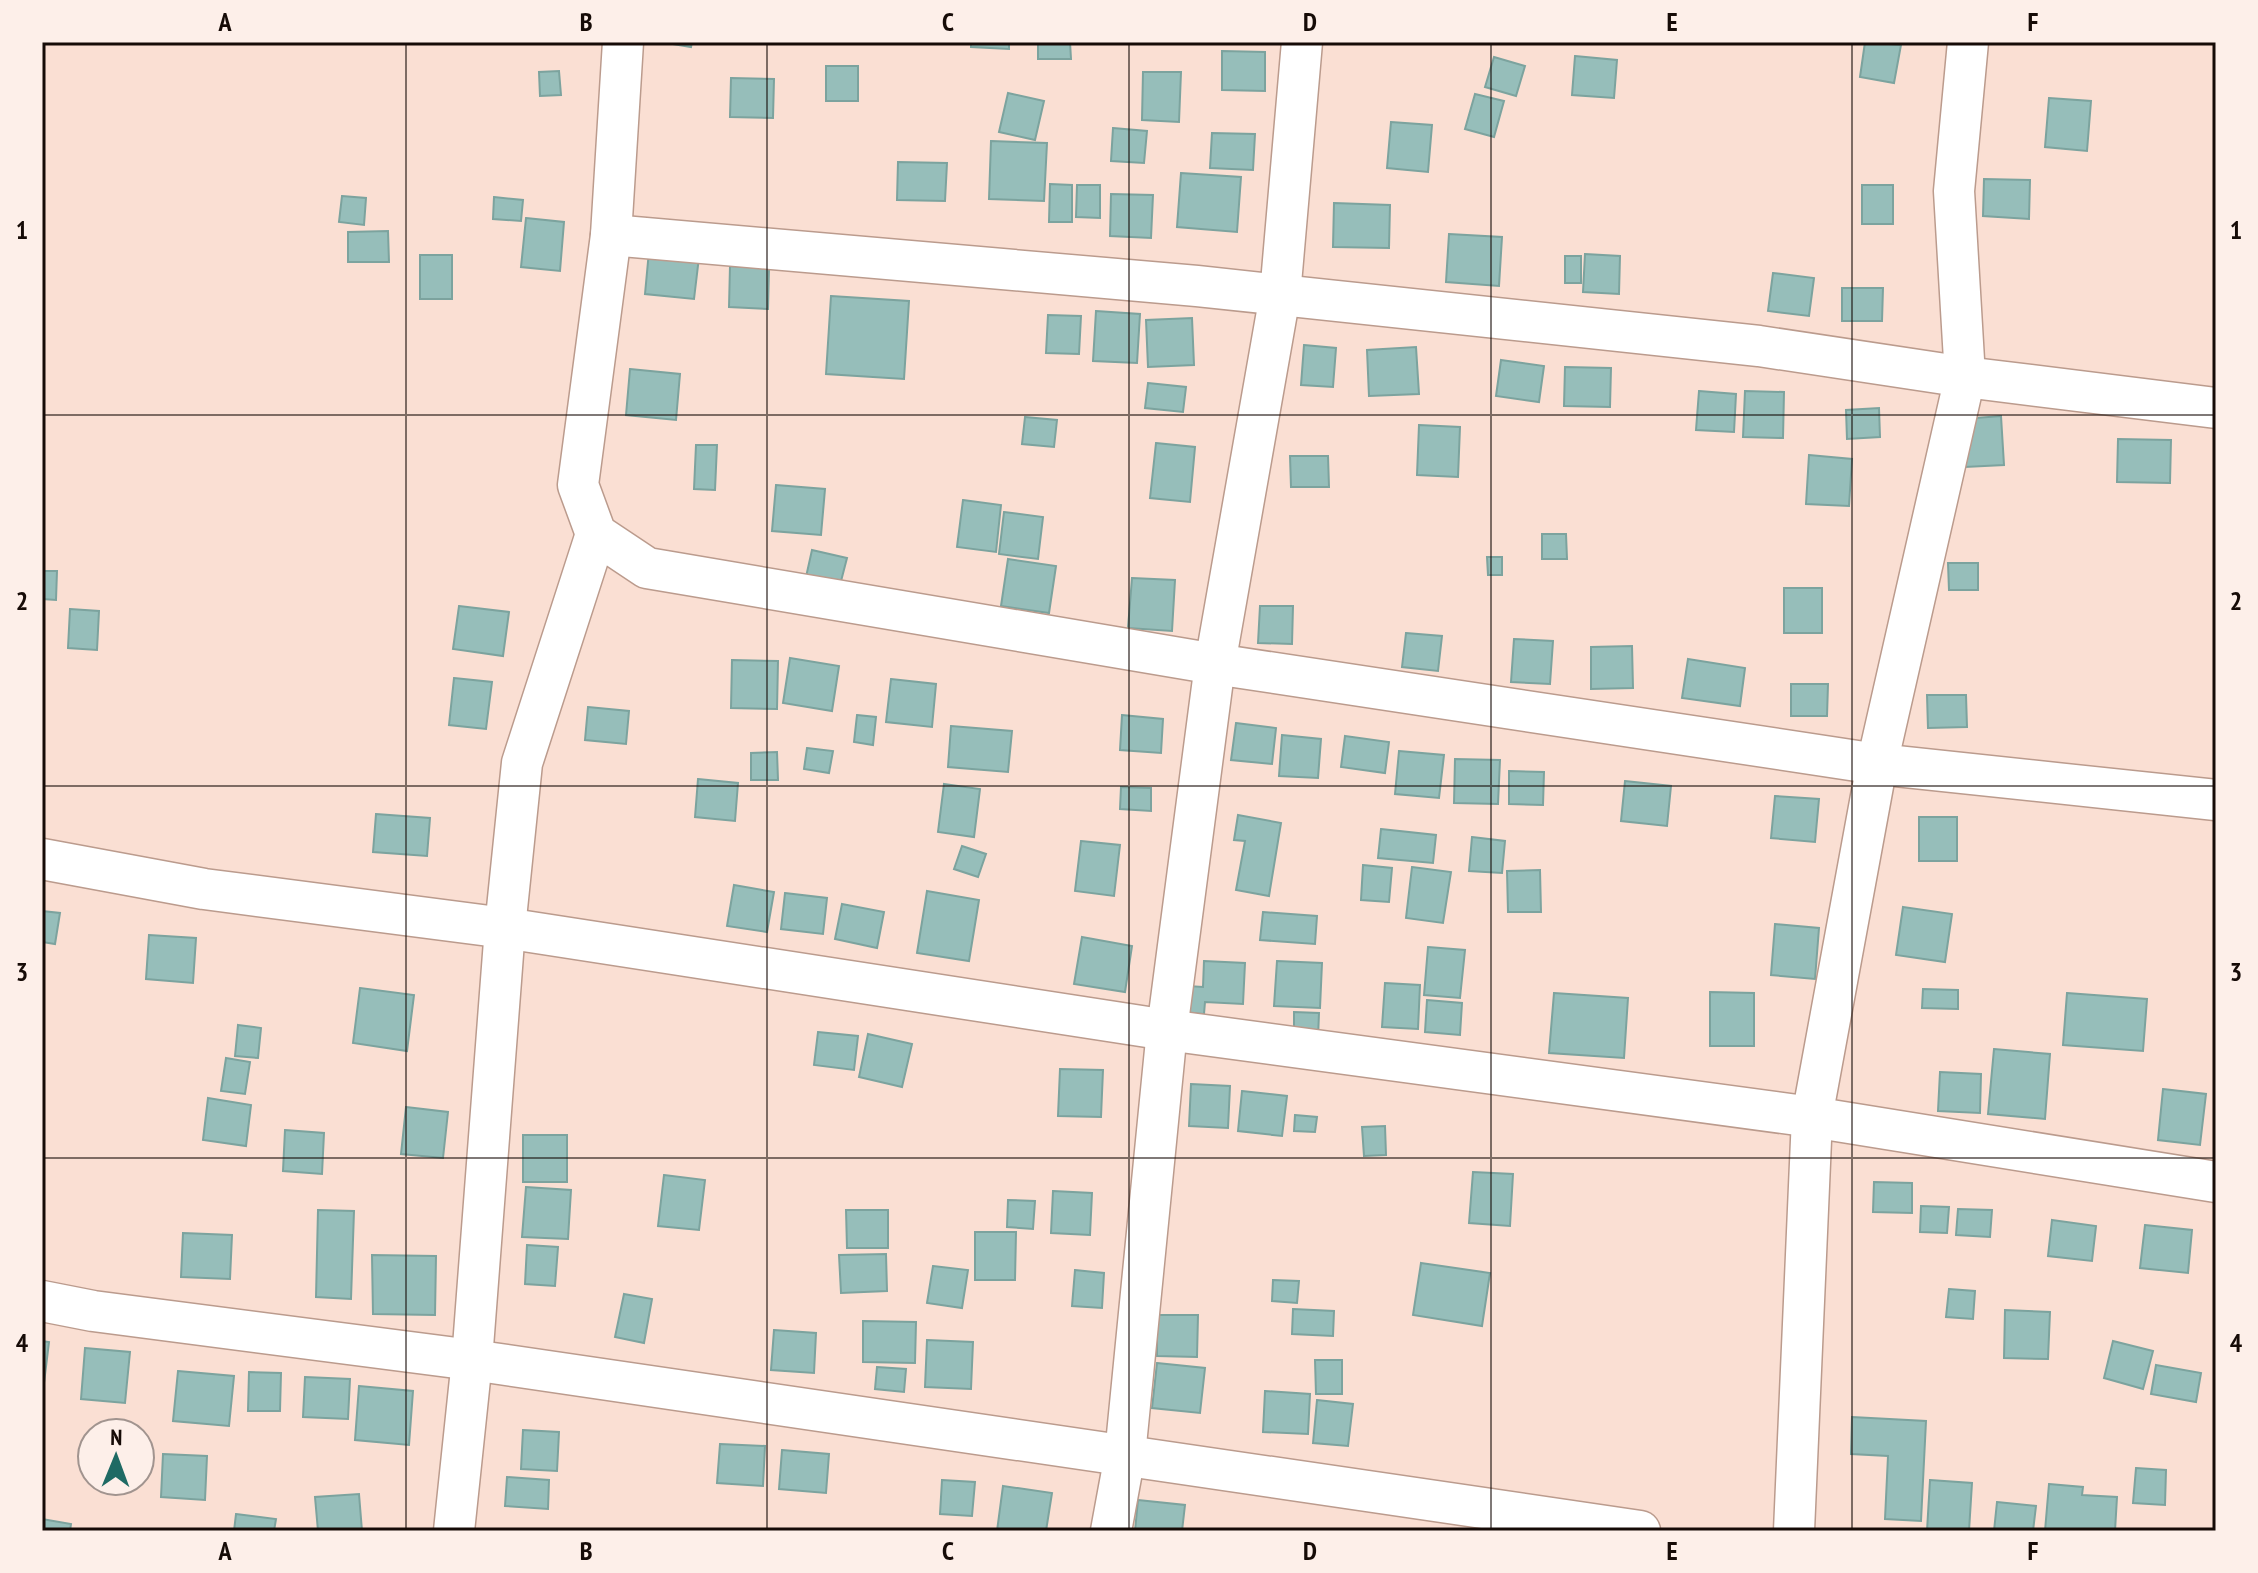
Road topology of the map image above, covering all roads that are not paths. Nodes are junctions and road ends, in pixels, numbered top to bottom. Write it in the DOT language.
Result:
graph roads {
  1 [pos="623,42"];
  2 [pos="1302,42"];
  3 [pos="1968,42"];
  4 [pos="611,235"];
  5 [pos="1280,295"];
  6 [pos="1965,377"];
  7 [pos="2216,408"];
  8 [pos="596,534"];
  9 [pos="1215,664"];
  10 [pos="1877,764"];
  11 [pos="2216,800"];
  12 [pos="42,859"];
  13 [pos="505,928"];
  14 [pos="1167,1030"];
  15 [pos="1812,1117"];
  16 [pos="2216,1182"];
  17 [pos="42,1301"];
  18 [pos="472,1360"];
  19 [pos="1125,1455"];
  20 [pos="454,1531"];
  21 [pos="1111,1531"];
  22 [pos="1640,1531"];
  23 [pos="1794,1531"];
  1 -- 4 [label="street"];
  2 -- 5 [label="street"];
  3 -- 6 [label="street"];
  4 -- 5 [label="street"];
  4 -- 8 [label="street"];
  5 -- 6 [label="street"];
  5 -- 9 [label="street"];
  6 -- 7 [label="street"];
  6 -- 10 [label="street"];
  8 -- 9 [label="street"];
  8 -- 13 [label="street"];
  9 -- 10 [label="street"];
  9 -- 14 [label="street"];
  10 -- 11 [label="street"];
  10 -- 15 [label="street"];
  12 -- 13 [label="street"];
  13 -- 14 [label="street"];
  13 -- 18 [label="street"];
  14 -- 15 [label="street"];
  14 -- 19 [label="street"];
  15 -- 16 [label="street"];
  15 -- 23 [label="street"];
  17 -- 18 [label="street"];
  18 -- 19 [label="street"];
  18 -- 20 [label="street"];
  19 -- 21 [label="street"];
  19 -- 22 [label="street"];
}
